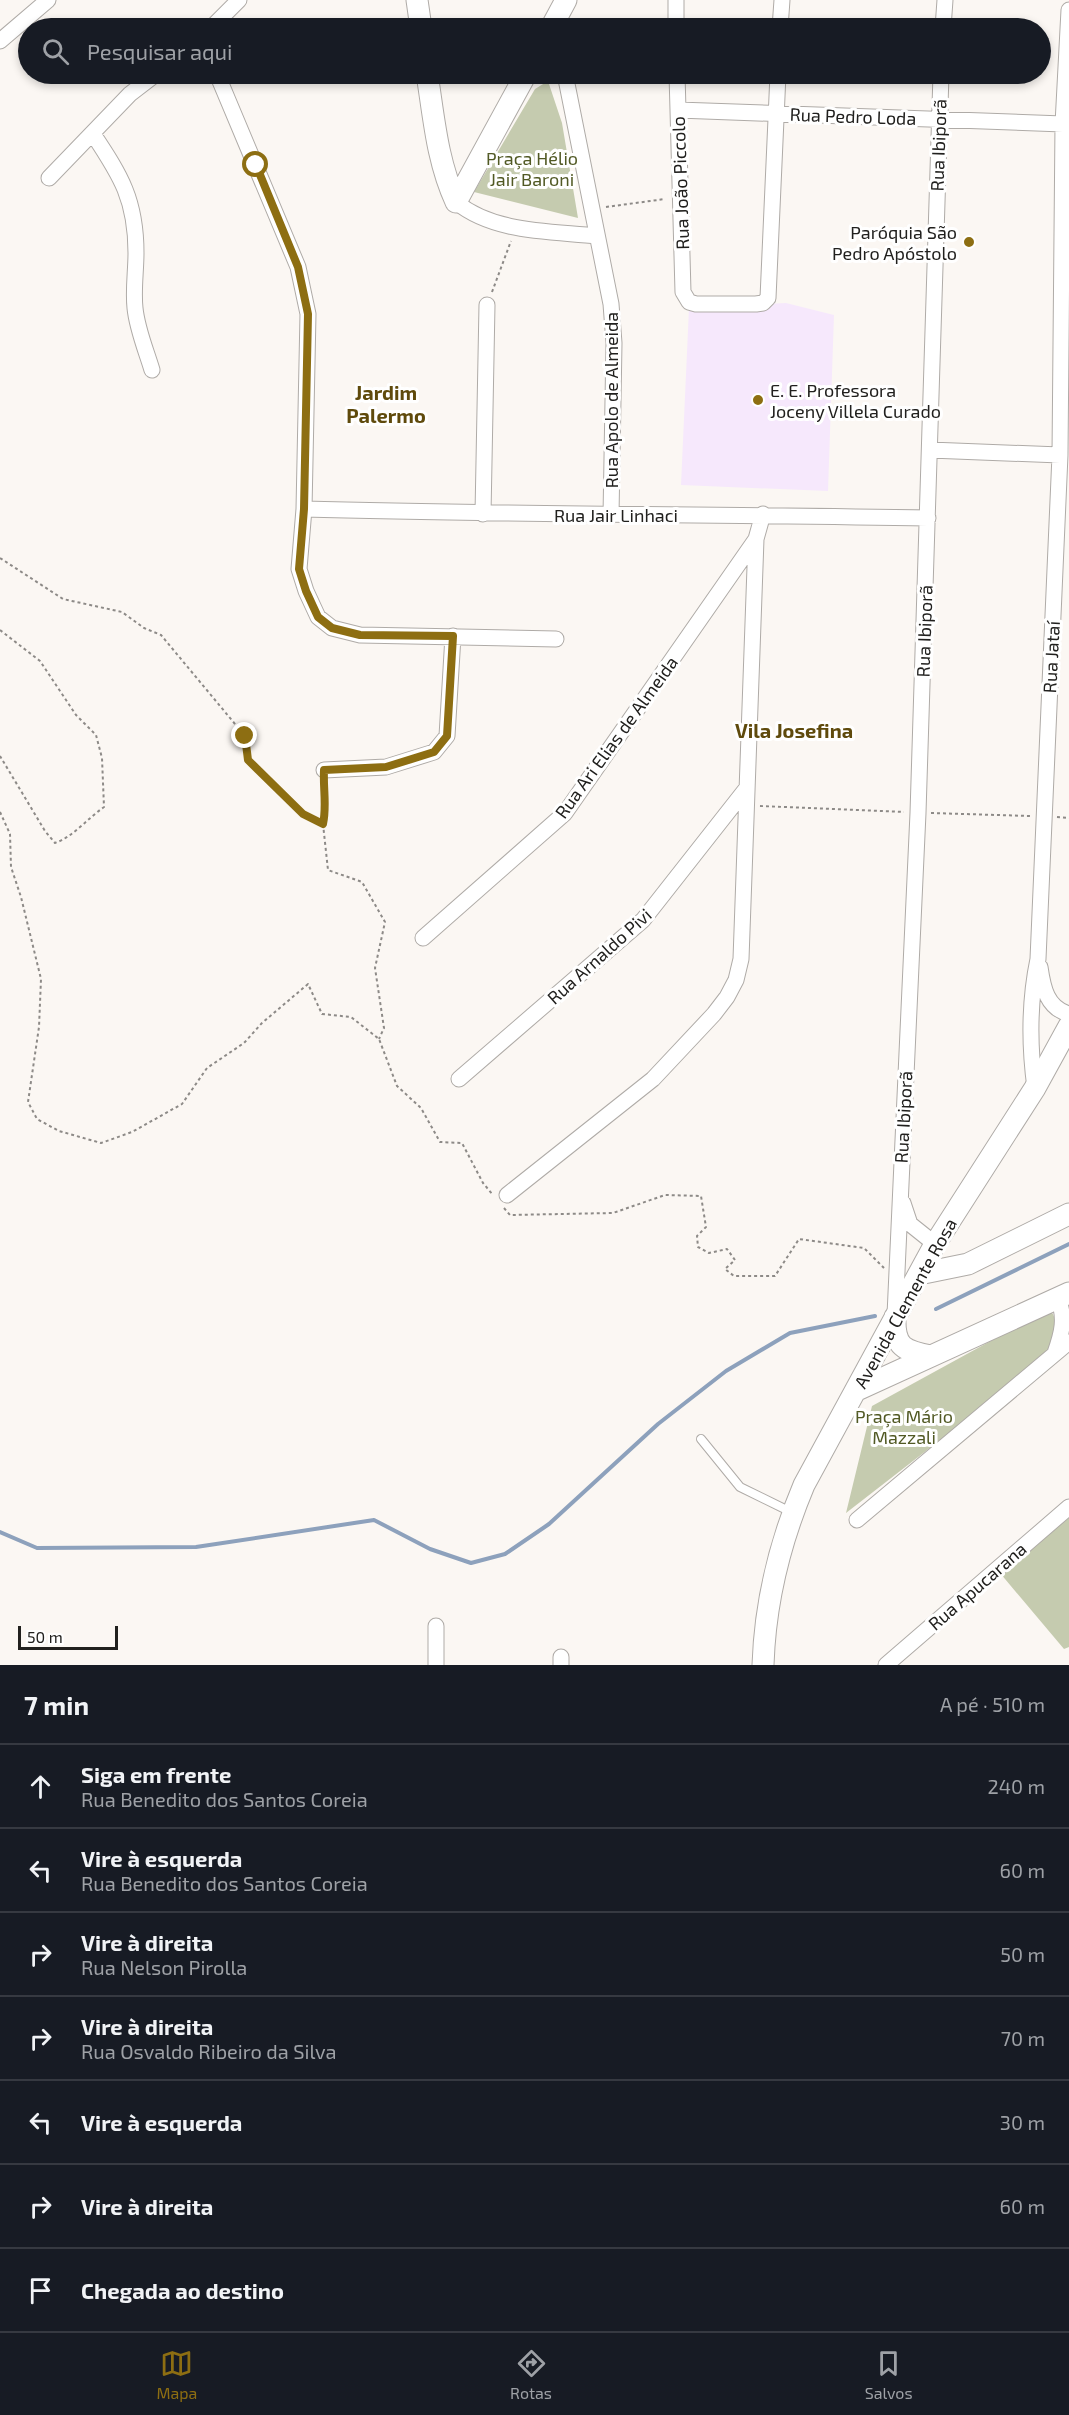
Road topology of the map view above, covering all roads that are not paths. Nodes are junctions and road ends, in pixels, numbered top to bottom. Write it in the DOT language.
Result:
graph roads {
  1 [pos="48,0"];
  2 [pos="239,0"];
  3 [pos="417,0"];
  4 [pos="566,0"];
  5 [pos="676,0"];
  6 [pos="782,0"];
  7 [pos="945,0"];
  8 [pos="1069,10"];
  9 [pos="27,18"];
  10 [pos="221,18"];
  11 [pos="420,18"];
  12 [pos="555,18"];
  13 [pos="676,18"];
  14 [pos="781,18"];
  15 [pos="944,18"];
  16 [pos="18,26"];
  17 [pos="0,41"];
  18 [pos="143,84"];
  19 [pos="221,84"];
  20 [pos="429,84"];
  21 [pos="521,84"];
  22 [pos="567,84"];
  23 [pos="677,84"];
  24 [pos="778,84"];
  25 [pos="941,84"];
  26 [pos="678,110"];
  27 [pos="777,114"];
  28 [pos="939,119"];
  29 [pos="1064,124"];
  30 [pos="93,134"];
  31 [pos="49,178"];
  32 [pos="456,202"];
  33 [pos="597,236"];
  34 [pos="487,305"];
  35 [pos="152,370"];
  36 [pos="930,450"];
  37 [pos="1060,455"];
  38 [pos="304,509"];
  39 [pos="483,514"];
  40 [pos="763,514"];
  41 [pos="611,516"];
  42 [pos="928,518"];
  43 [pos="756,539"];
  44 [pos="453,636"];
  45 [pos="555,639"];
  46 [pos="324,770"];
  47 [pos="746,789"];
  48 [pos="423,938"];
  49 [pos="1038,958"];
  50 [pos="1069,1014"];
  51 [pos="1069,1026"];
  52 [pos="459,1079"];
  53 [pos="1035,1088"];
  54 [pos="900,1188"];
  55 [pos="502,1200"];
  56 [pos="1069,1214"];
  57 [pos="935,1244"];
  58 [pos="919,1274"];
  59 [pos="1063,1295"];
  60 [pos="895,1317"];
  61 [pos="1069,1342"];
  62 [pos="1055,1354"];
  63 [pos="931,1356"];
  64 [pos="857,1390"];
  65 [pos="701,1440"];
  66 [pos="1069,1507"];
  67 [pos="792,1512"];
  68 [pos="857,1520"];
  69 [pos="436,1626"];
  70 [pos="436,1665"];
  71 [pos="763,1665"];
  72 [pos="886,1665"];
  1 -- 9 [label="street"];
  2 -- 10 [label="street"];
  3 -- 11 [label="main road"];
  4 -- 12 [label="main road"];
  5 -- 13 [label="street"];
  6 -- 14 [label="street"];
  7 -- 15 [label="street"];
  8 -- 29 [label="street, Rua Jataí"];
  16 -- 17 [label="street"];
  18 -- 30 [label="street"];
  19 -- 38 [label="street"];
  20 -- 32 [label="main road"];
  21 -- 32 [label="main road"];
  22 -- 33 [label="street, Rua Apolo de Almeida"];
  23 -- 26 [label="street, Rua João Piccolo"];
  24 -- 27 [label="street"];
  25 -- 28 [label="street, Rua Ibiporã"];
  26 -- 27 [label="street, Rua Pedro Loda"];
  26 -- 27 [label="street, Rua João Piccolo"];
  27 -- 28 [label="street, Rua Pedro Loda"];
  28 -- 29 [label="street, Rua Pedro Loda"];
  28 -- 36 [label="street, Rua Ibiporã"];
  29 -- 37 [label="street, Rua Jataí"];
  30 -- 31 [label="street"];
  30 -- 35 [label="street"];
  32 -- 33 [label="street"];
  33 -- 41 [label="street, Rua Apolo de Almeida"];
  34 -- 39 [label="street"];
  36 -- 37 [label="street"];
  36 -- 42 [label="street, Rua Ibiporã"];
  37 -- 49 [label="street, Rua Jataí"];
  38 -- 39 [label="street, Rua Jair Linhaci"];
  38 -- 44 [label="street"];
  39 -- 41 [label="street, Rua Jair Linhaci"];
  40 -- 41 [label="street, Rua Jair Linhaci"];
  40 -- 42 [label="street, Rua Jair Linhaci"];
  40 -- 43 [label="street"];
  42 -- 54 [label="street, Rua Ibiporã"];
  43 -- 47 [label="street"];
  43 -- 48 [label="street, Rua Ari Elias de Almeida"];
  44 -- 45 [label="street"];
  44 -- 46 [label="street"];
  47 -- 52 [label="street, Rua Arnaldo Pivi"];
  47 -- 55 [label="street"];
  49 -- 50 [label="street"];
  49 -- 53 [label="street, Rua Jataí"];
  51 -- 53 [label="main road, Avenida Clemente Rosa"];
  53 -- 57 [label="main road, Avenida Clemente Rosa"];
  54 -- 57 [label="street, Rua Ibiporã"];
  54 -- 60 [label="street, Rua Ibiporã"];
  56 -- 58 [label="main road"];
  57 -- 58 [label="main road, Avenida Clemente Rosa"];
  58 -- 60 [label="main road, Avenida Clemente Rosa"];
  59 -- 62 [label="street"];
  59 -- 63 [label="main road"];
  60 -- 63 [label="main road"];
  60 -- 64 [label="main road, Avenida Clemente Rosa"];
  61 -- 62 [label="street"];
  62 -- 68 [label="street"];
  63 -- 64 [label="main road"];
  64 -- 67 [label="main road, Avenida Clemente Rosa"];
  65 -- 67 [label="lane"];
  66 -- 72 [label="street, Rua Apucarana"];
  67 -- 71 [label="main road, Avenida Clemente Rosa"];
  69 -- 70 [label="street"];
}
